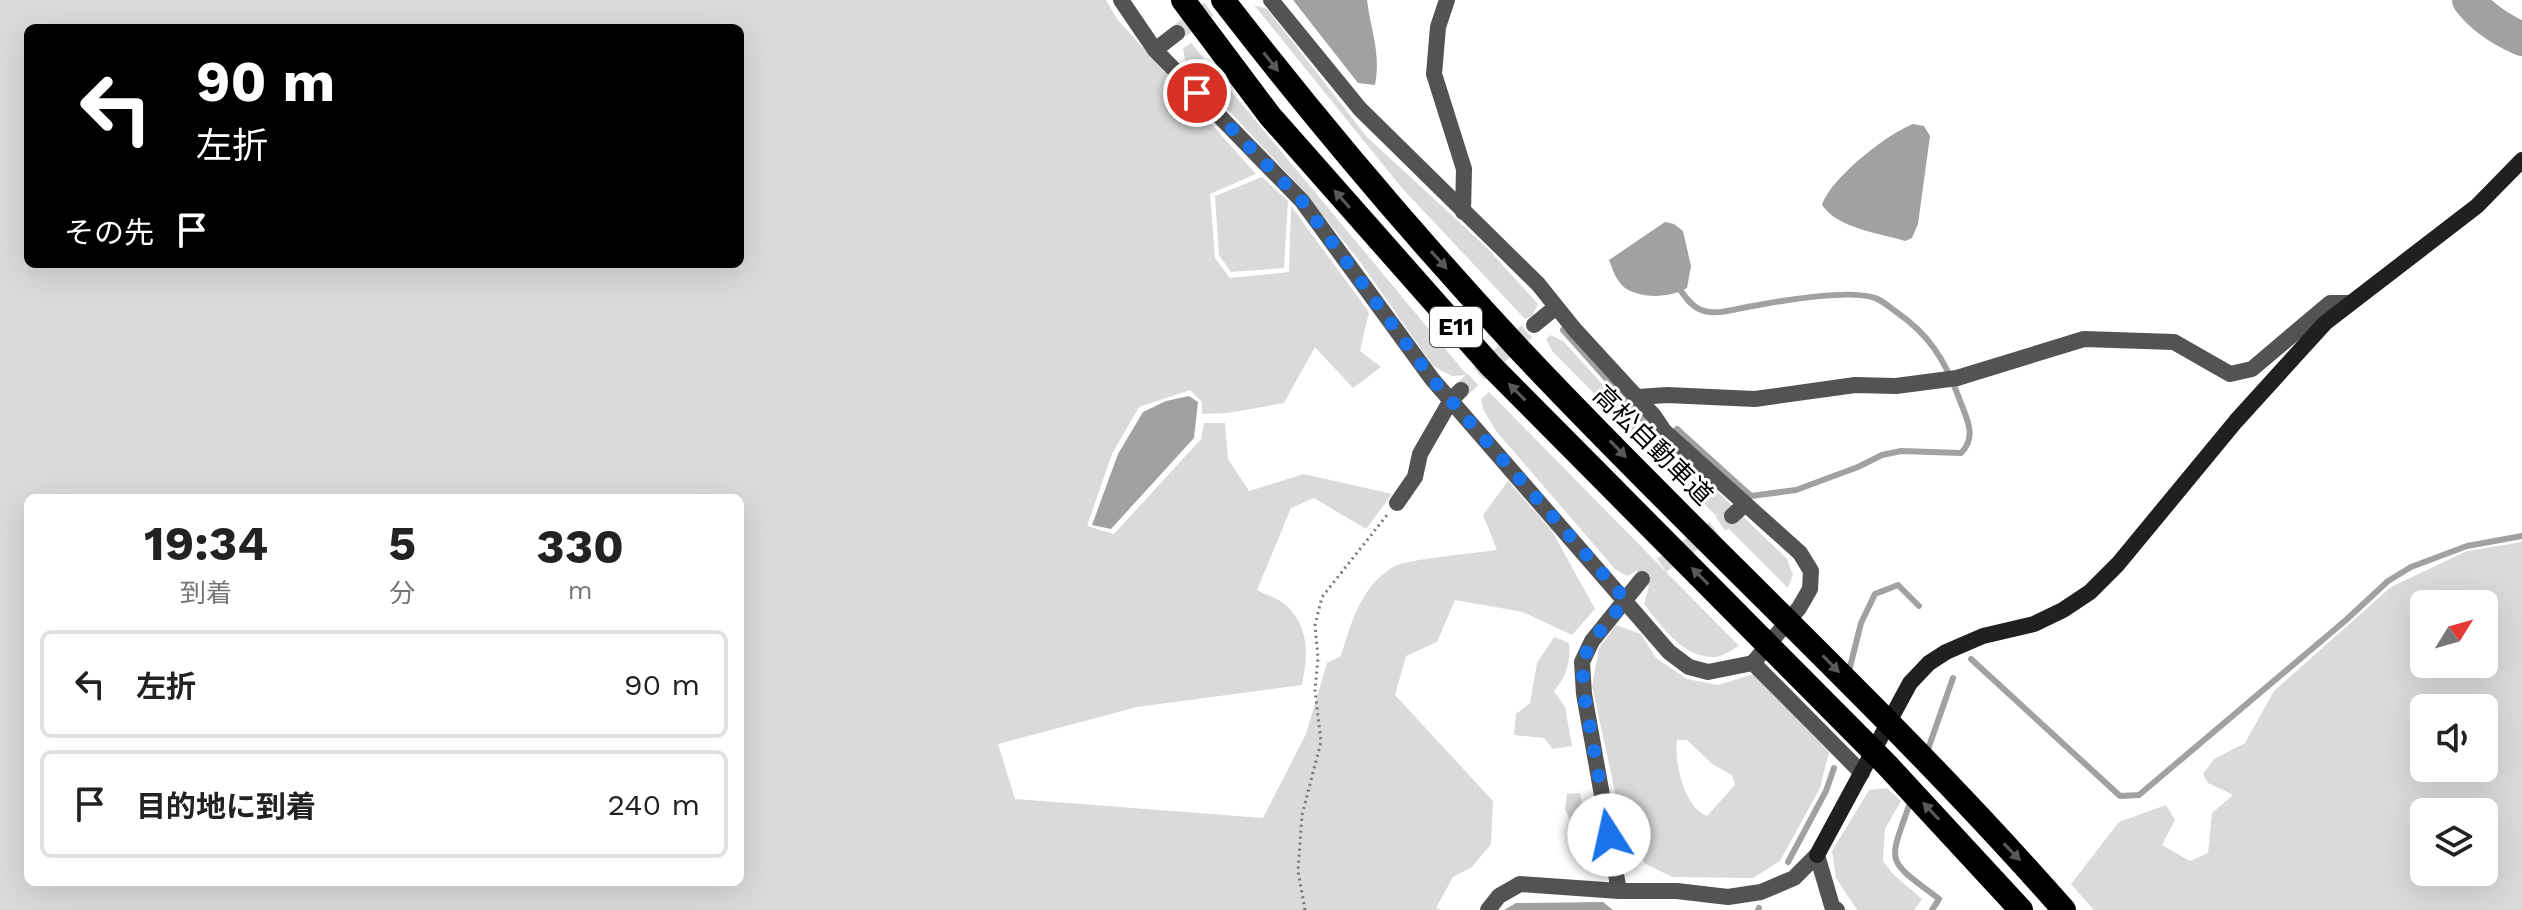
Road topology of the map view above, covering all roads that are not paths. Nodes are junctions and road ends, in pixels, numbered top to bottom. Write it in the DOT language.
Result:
graph roads {
  1 [pos="1121,0"];
  2 [pos="1183,0"];
  3 [pos="1223,0"];
  4 [pos="1271,0"];
  5 [pos="1447,0"];
  6 [pos="1177,33"];
  7 [pos="1155,50"];
  8 [pos="2522,160"];
  9 [pos="1463,212"];
  10 [pos="2349,303"];
  11 [pos="1556,307"];
  12 [pos="1534,325"];
  13 [pos="1456,395"];
  14 [pos="1638,397"];
  15 [pos="1397,503"];
  16 [pos="1745,504"];
  17 [pos="1732,516"];
  18 [pos="1642,579"];
  19 [pos="1626,600"];
  20 [pos="1753,663"];
  21 [pos="1862,773"];
  22 [pos="1817,855"];
  23 [pos="1619,891"];
  24 [pos="1488,910"];
  25 [pos="1837,910"];
  26 [pos="2021,910"];
  27 [pos="2064,910"];
  1 -- 7 [label="street"];
  26 -- 2 [label="highway, E11, one-way"];
  3 -- 27 [label="highway, 高松自動車道 / E11, one-way"];
  4 -- 9 [label="street"];
  5 -- 9 [label="street"];
  6 -- 7 [label="street"];
  7 -- 13 [label="street"];
  8 -- 10 [label="street"];
  9 -- 11 [label="street"];
  10 -- 14 [label="street"];
  10 -- 21 [label="street"];
  11 -- 12 [label="street"];
  11 -- 14 [label="street"];
  13 -- 15 [label="street"];
  13 -- 19 [label="street"];
  14 -- 16 [label="street"];
  16 -- 17 [label="street"];
  16 -- 20 [label="street"];
  18 -- 19 [label="street"];
  19 -- 20 [label="street"];
  19 -- 23 [label="street"];
  20 -- 21 [label="street"];
  21 -- 22 [label="street"];
  22 -- 23 [label="street"];
  22 -- 25 [label="street"];
  23 -- 24 [label="street"];
}
